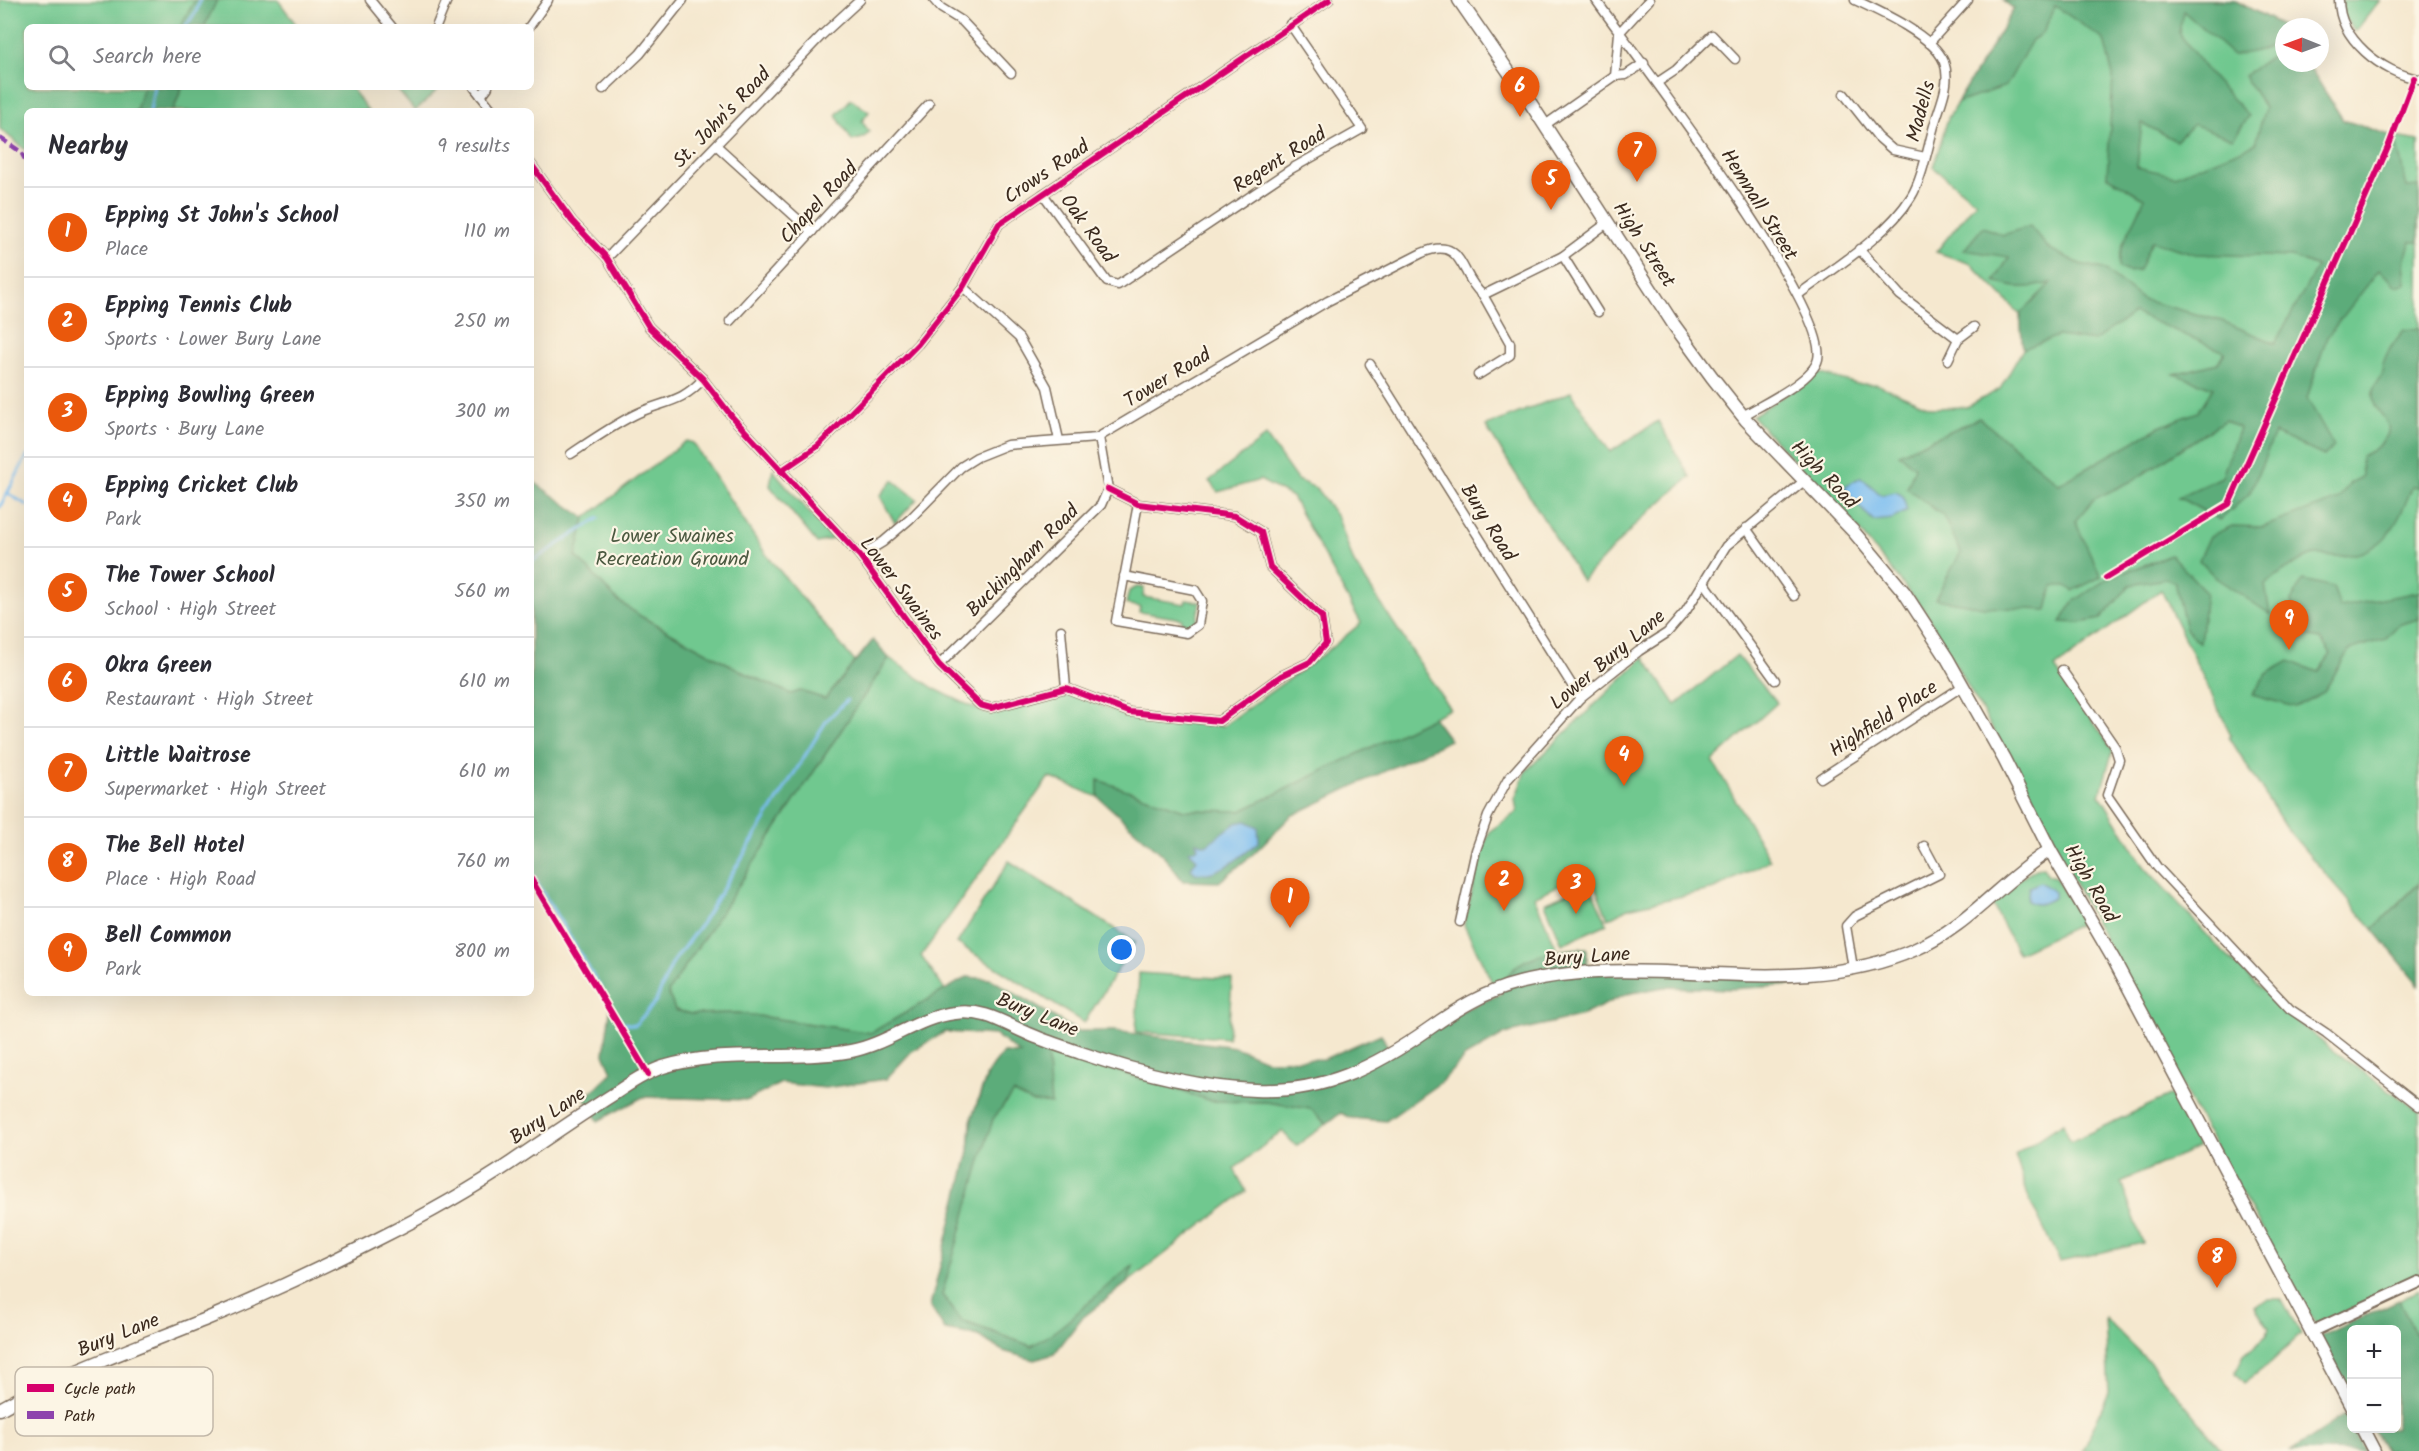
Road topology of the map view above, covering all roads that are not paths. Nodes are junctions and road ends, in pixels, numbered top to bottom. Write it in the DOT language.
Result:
graph roads {
  1 [pos="370,0"];
  2 [pos="447,0"];
  3 [pos="548,0"];
  4 [pos="683,0"];
  5 [pos="860,0"];
  6 [pos="934,0"];
  7 [pos="1329,0"];
  8 [pos="1459,0"];
  9 [pos="1596,0"];
  10 [pos="1649,0"];
  11 [pos="1855,0"];
  12 [pos="1968,0"];
  13 [pos="2339,0"];
  14 [pos="390,24"];
  15 [pos="437,24"];
  16 [pos="531,24"];
  17 [pos="1290,24"];
  18 [pos="1619,33"];
  19 [pos="1929,43"];
  20 [pos="1735,59"];
  21 [pos="1644,63"];
  22 [pos="1011,73"];
  23 [pos="1616,76"];
  24 [pos="2419,79"];
  25 [pos="1658,82"];
  26 [pos="603,89"];
  27 [pos="476,90"];
  28 [pos="486,90"];
  29 [pos="1844,94"];
  30 [pos="481,96"];
  31 [pos="929,104"];
  32 [pos="491,108"];
  33 [pos="1545,125"];
  34 [pos="717,146"];
  35 [pos="1925,157"];
  36 [pos="534,168"];
  37 [pos="1043,194"];
  38 [pos="1607,223"];
  39 [pos="812,232"];
  40 [pos="1859,249"];
  41 [pos="1563,256"];
  42 [pos="608,258"];
  43 [pos="1107,282"];
  44 [pos="963,287"];
  45 [pos="1483,295"];
  46 [pos="1798,295"];
  47 [pos="1598,312"];
  48 [pos="730,321"];
  49 [pos="1974,327"];
  50 [pos="1958,339"];
  51 [pos="1948,360"];
  52 [pos="1370,364"];
  53 [pos="1478,375"];
  54 [pos="703,379"];
  55 [pos="1743,416"];
  56 [pos="1099,437"];
  57 [pos="1059,440"];
  58 [pos="571,454"];
  59 [pos="781,471"];
  60 [pos="1804,480"];
  61 [pos="1108,489"];
  62 [pos="1138,504"];
  63 [pos="1746,528"];
  64 [pos="860,556"];
  65 [pos="1124,576"];
  66 [pos="1704,582"];
  67 [pos="1794,596"];
  68 [pos="1061,630"];
  69 [pos="939,665"];
  70 [pos="2062,670"];
  71 [pos="1774,680"];
  72 [pos="1964,686"];
  73 [pos="1066,688"];
  74 [pos="1580,698"];
  75 [pos="1821,778"];
  76 [pos="1924,846"];
  77 [pos="2050,850"];
  78 [pos="1460,922"];
  79 [pos="1853,968"];
  80 [pos="2419,1106"];
  81 [pos="2419,1282"];
  82 [pos="2310,1332"];
  83 [pos="88,1367"];
  84 [pos="2347,1399"];
  85 [pos="15,1400"];
  86 [pos="0,1409"];
  87 [pos="2365,1433"];
  88 [pos="2374,1451"];
  1 -- 14 [label="street"];
  2 -- 15 [label="street"];
  3 -- 16 [label="street"];
  4 -- 26 [label="street"];
  5 -- 34 [label="street, St. John's Road"];
  6 -- 22 [label="street"];
  7 -- 17 [label="street, Crows Road"];
  8 -- 33 [label="main road, High Street"];
  9 -- 18 [label="street, Hemnall Street"];
  10 -- 18 [label="street"];
  11 -- 19 [label="street, Madells"];
  12 -- 19 [label="street"];
  13 -- 24 [label="street"];
  17 -- 37 [label="street, Crows Road"];
  17 -- 43 [label="street, Regent Road"];
  18 -- 21 [label="street, Hemnall Street"];
  18 -- 23 [label="street"];
  19 -- 35 [label="street, Madells"];
  20 -- 25 [label="street"];
  21 -- 23 [label="street"];
  21 -- 25 [label="street, Hemnall Street"];
  23 -- 33 [label="street"];
  25 -- 46 [label="street, Hemnall Street"];
  27 -- 30 [label="street"];
  28 -- 30 [label="street"];
  29 -- 35 [label="street"];
  30 -- 32 [label="street"];
  31 -- 39 [label="street, Chapel Road"];
  33 -- 38 [label="main road, High Street"];
  34 -- 39 [label="street"];
  34 -- 42 [label="street, St. John's Road"];
  35 -- 40 [label="street, Madells"];
  36 -- 42 [label="street, Lower Swaines"];
  37 -- 43 [label="street, Oak Road"];
  37 -- 44 [label="street, Crows Road"];
  38 -- 41 [label="street"];
  38 -- 55 [label="main road, High Street"];
  39 -- 48 [label="street, Chapel Road"];
  40 -- 46 [label="street, Madells"];
  40 -- 50 [label="street"];
  41 -- 45 [label="street"];
  41 -- 47 [label="street"];
  42 -- 54 [label="street, Lower Swaines"];
  44 -- 57 [label="street"];
  44 -- 59 [label="street, Crows Road"];
  45 -- 53 [label="street, Tower Road"];
  45 -- 56 [label="street, Tower Road"];
  46 -- 55 [label="street, Hemnall Street"];
  49 -- 50 [label="street"];
  50 -- 51 [label="street"];
  52 -- 74 [label="street, Bury Road"];
  54 -- 58 [label="street"];
  54 -- 59 [label="street, Lower Swaines"];
  55 -- 60 [label="main road, High Road"];
  56 -- 57 [label="street, Tower Road"];
  56 -- 61 [label="street"];
  57 -- 64 [label="street, Tower Road"];
  59 -- 64 [label="street, Lower Swaines"];
  60 -- 63 [label="street, Lower Bury Lane"];
  60 -- 72 [label="main road, High Road"];
  61 -- 62 [label="street"];
  61 -- 69 [label="street, Buckingham Road"];
  62 -- 65 [label="street"];
  62 -- 73 [label="street"];
  63 -- 66 [label="street, Lower Bury Lane"];
  63 -- 67 [label="street"];
  64 -- 69 [label="street, Lower Swaines"];
  65 -- 65 [label="street"];
  66 -- 71 [label="street"];
  66 -- 74 [label="street, Lower Bury Lane"];
  68 -- 73 [label="street"];
  69 -- 73 [label="street"];
  70 -- 80 [label="street"];
  72 -- 75 [label="street, Highfield Place"];
  72 -- 77 [label="main road, High Road"];
  74 -- 78 [label="street, Lower Bury Lane"];
  76 -- 79 [label="street"];
  77 -- 79 [label="main road, Bury Lane"];
  77 -- 82 [label="main road, High Road"];
  79 -- 83 [label="main road, Bury Lane"];
  81 -- 82 [label="street"];
  82 -- 84 [label="main road, High Road"];
  85 -- 86 [label="main road, Bury Lane"];
  87 -- 88 [label="main road"];
}
